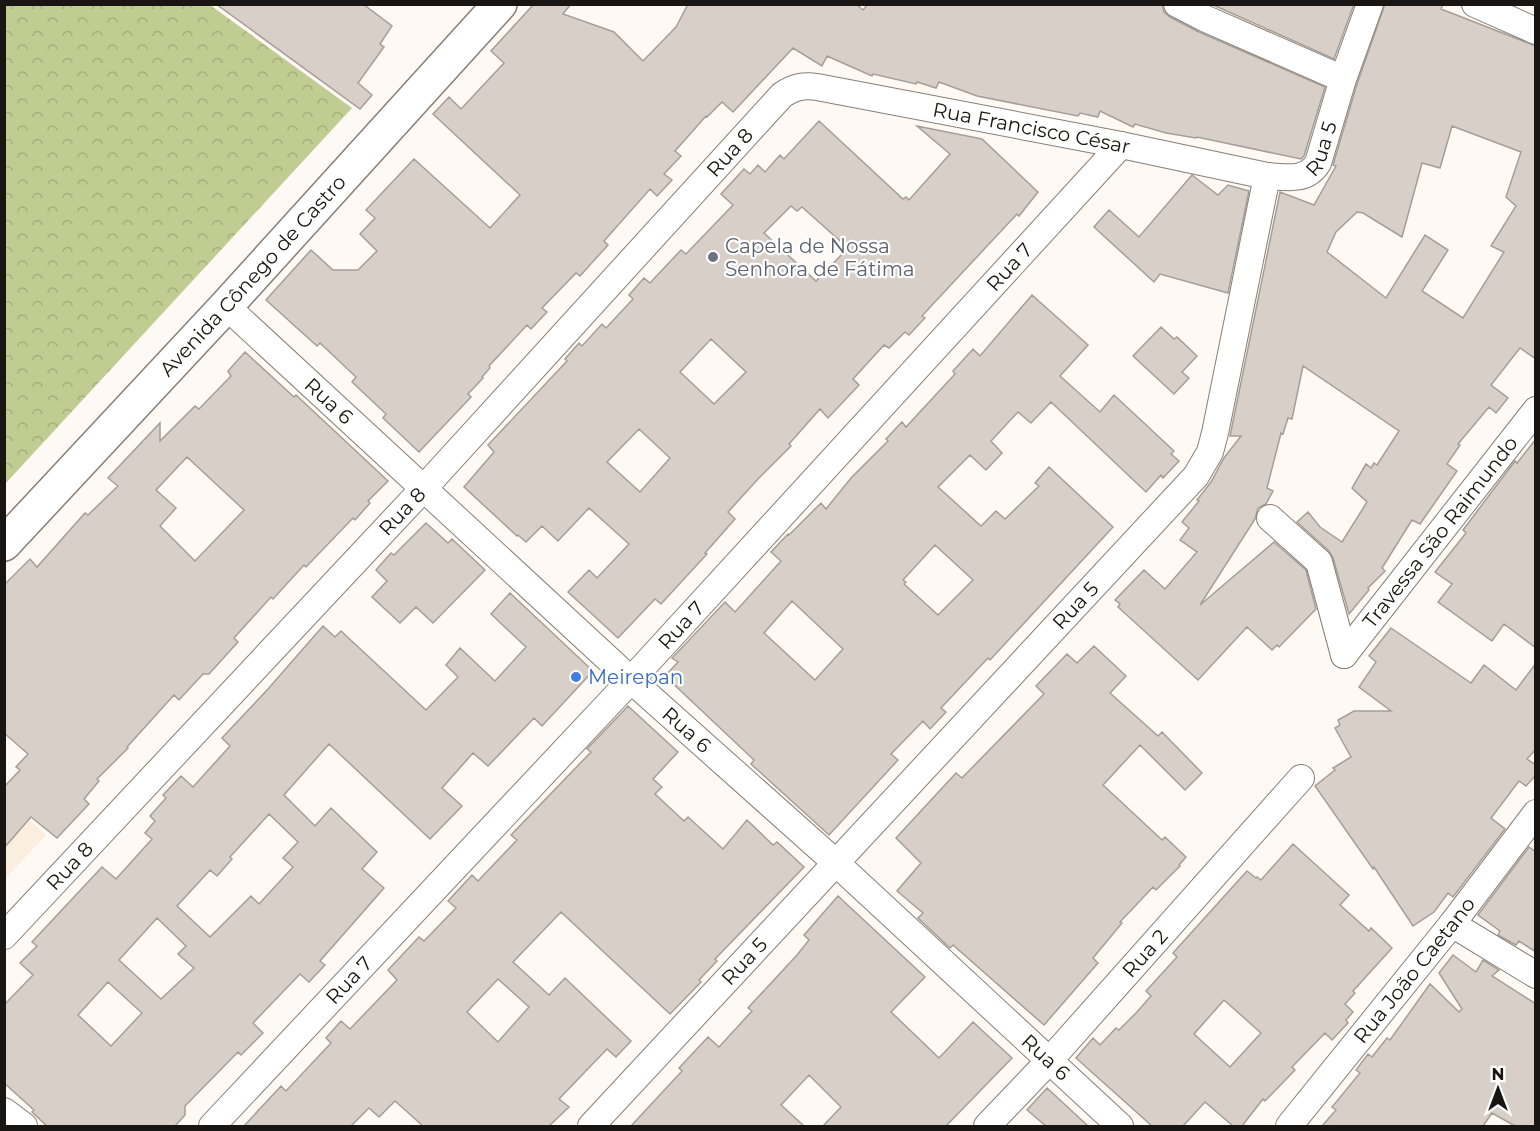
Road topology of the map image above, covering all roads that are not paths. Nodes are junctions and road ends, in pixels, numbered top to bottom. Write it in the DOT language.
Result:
graph roads {
  1 [pos="500,4"];
  2 [pos="1177,4"];
  3 [pos="1370,4"];
  4 [pos="1475,4"];
  5 [pos="1536,31"];
  6 [pos="1343,79"];
  7 [pos="796,87"];
  8 [pos="1121,145"];
  9 [pos="1267,176"];
  10 [pos="226,306"];
  11 [pos="1536,410"];
  12 [pos="424,488"];
  13 [pos="1270,518"];
  14 [pos="4,544"];
  15 [pos="630,680"];
  16 [pos="1301,778"];
  17 [pos="1536,813"];
  18 [pos="835,862"];
  19 [pos="1452,924"];
  20 [pos="4,936"];
  21 [pos="1536,975"];
  22 [pos="1049,1061"];
  23 [pos="4,1110"];
  24 [pos="24,1126"];
  25 [pos="212,1126"];
  26 [pos="591,1126"];
  27 [pos="987,1126"];
  28 [pos="1120,1126"];
  29 [pos="1290,1126"];
  1 -- 10 [label="main road, Avenida Cônego de Castro"];
  2 -- 6 [label="street"];
  3 -- 6 [label="street, Rua 5"];
  4 -- 5 [label="street"];
  6 -- 9 [label="street, Rua 5"];
  7 -- 8 [label="street, Rua Francisco César"];
  7 -- 12 [label="street, Rua 8"];
  8 -- 9 [label="street, Rua Francisco César"];
  8 -- 15 [label="street, Rua 7"];
  9 -- 18 [label="street, Rua 5"];
  10 -- 12 [label="street, Rua 6"];
  10 -- 14 [label="main road, Avenida Cônego de Castro"];
  11 -- 13 [label="street, Travessa São Raimundo"];
  12 -- 15 [label="street, Rua 6"];
  12 -- 20 [label="street, Rua 8"];
  15 -- 18 [label="street, Rua 6"];
  15 -- 25 [label="street, Rua 7"];
  16 -- 22 [label="street, Rua 2"];
  17 -- 19 [label="street, Rua João Caetano"];
  18 -- 22 [label="street, Rua 6"];
  18 -- 26 [label="street, Rua 5"];
  19 -- 21 [label="street"];
  19 -- 29 [label="street, Rua João Caetano"];
  22 -- 27 [label="street, Rua 2"];
  22 -- 28 [label="street, Rua 6"];
  23 -- 24 [label="street"];
}
